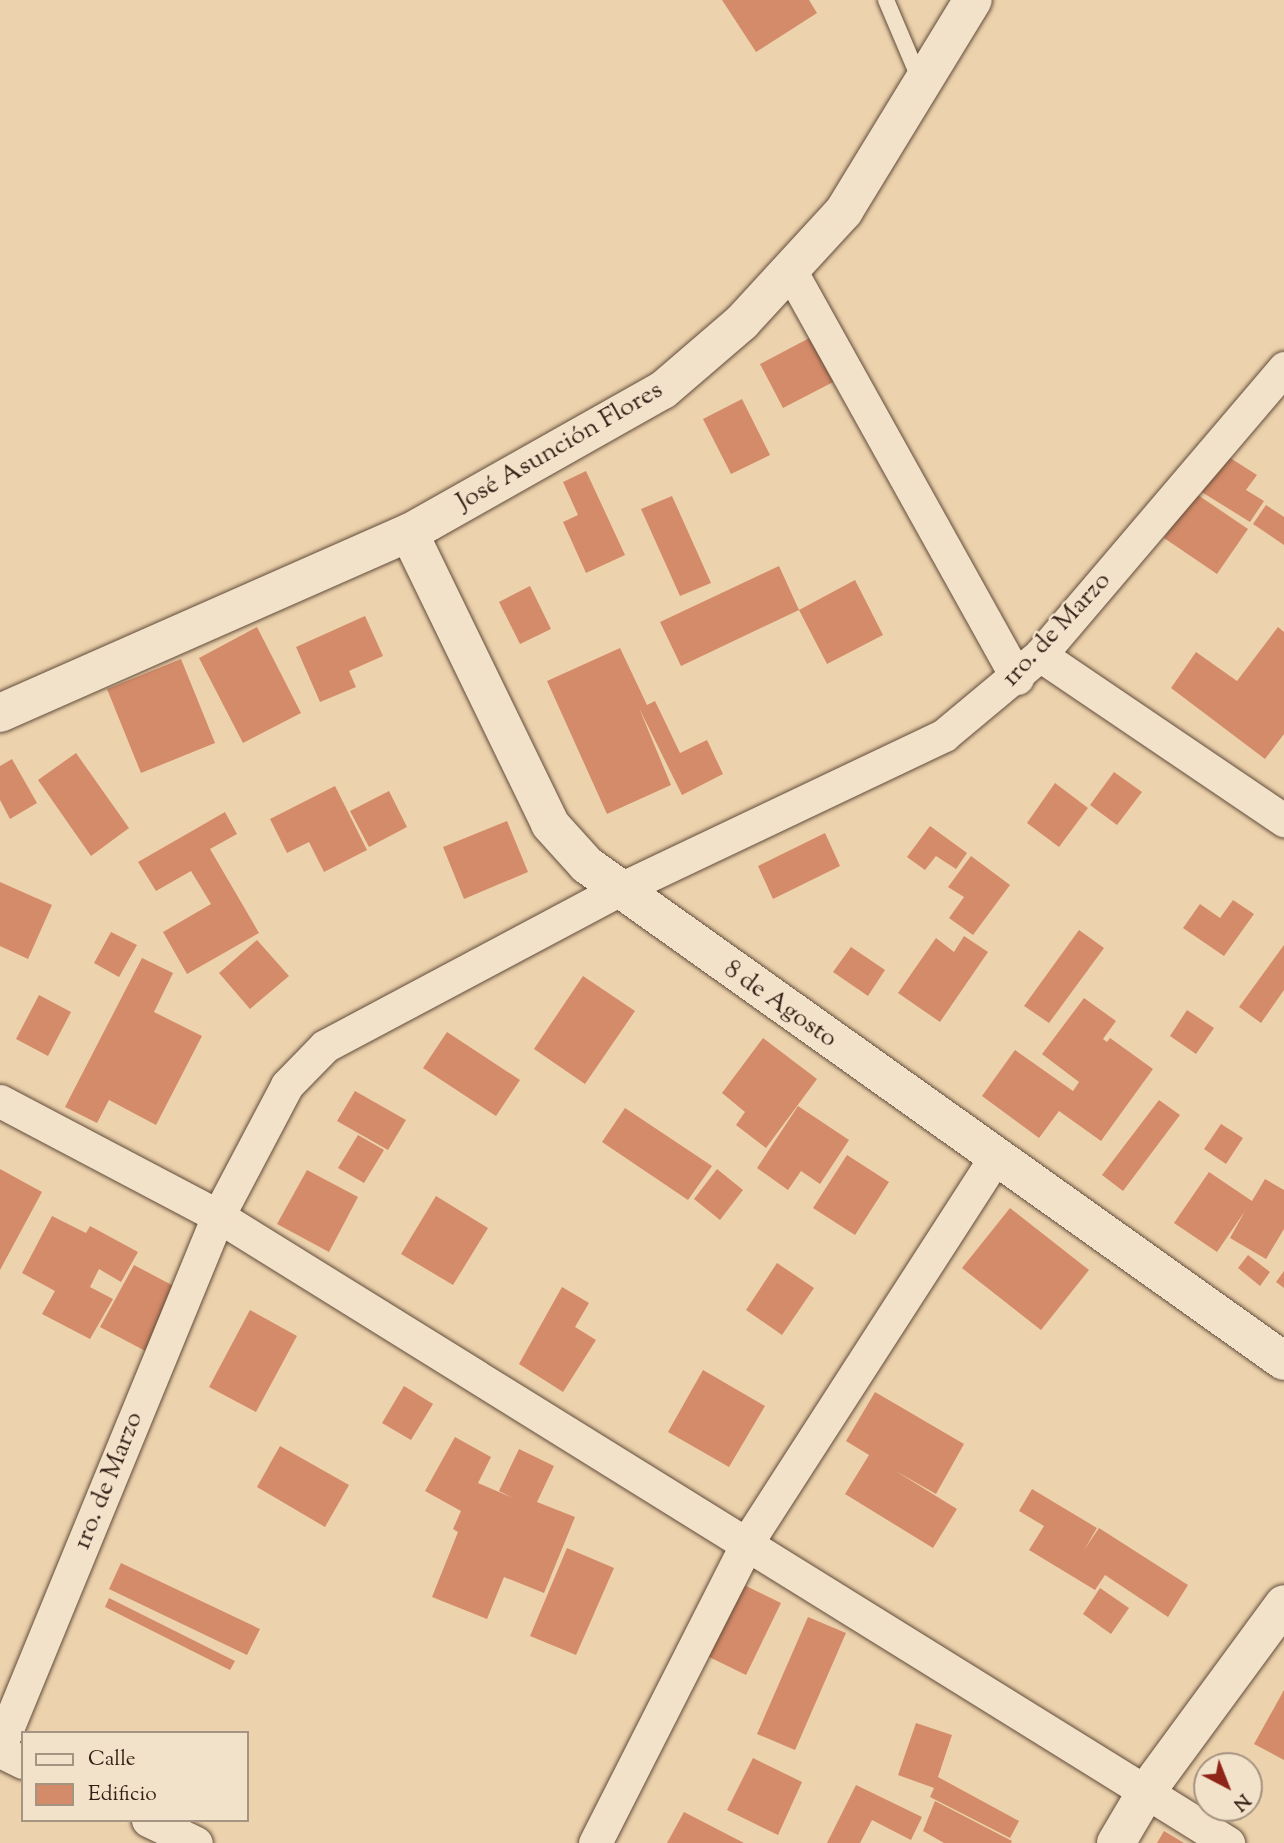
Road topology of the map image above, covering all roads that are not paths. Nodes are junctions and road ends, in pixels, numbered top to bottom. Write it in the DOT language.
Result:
graph roads {
  1 [pos="886,0"];
  2 [pos="973,0"];
  3 [pos="923,85"];
  4 [pos="790,270"];
  5 [pos="1284,368"];
  6 [pos="409,533"];
  7 [pos="1040,655"];
  8 [pos="1017,678"];
  9 [pos="0,713"];
  10 [pos="1284,820"];
  11 [pos="618,890"];
  12 [pos="0,1101"];
  13 [pos="995,1157"];
  14 [pos="218,1216"];
  15 [pos="1284,1361"];
  16 [pos="748,1541"];
  17 [pos="1284,1604"];
  18 [pos="0,1749"];
  19 [pos="21,1761"];
  20 [pos="1146,1792"];
  21 [pos="152,1822"];
  22 [pos="196,1843"];
  23 [pos="595,1843"];
  24 [pos="1116,1843"];
  25 [pos="1228,1843"];
  1 -- 3 [label="lane"];
  2 -- 3 [label="street, José Asunción Flores"];
  3 -- 4 [label="street, José Asunción Flores"];
  4 -- 6 [label="street, José Asunción Flores"];
  4 -- 8 [label="street"];
  5 -- 7 [label="street, 1ro. de Marzo"];
  6 -- 9 [label="street, José Asunción Flores"];
  6 -- 11 [label="street, 8 de Agosto"];
  7 -- 8 [label="street, 1ro. de Marzo"];
  7 -- 10 [label="street"];
  8 -- 11 [label="street, 1ro. de Marzo"];
  11 -- 13 [label="street, 8 de Agosto"];
  11 -- 14 [label="street, 1ro. de Marzo"];
  12 -- 14 [label="street"];
  13 -- 15 [label="street, 8 de Agosto"];
  13 -- 16 [label="street"];
  14 -- 16 [label="street"];
  14 -- 18 [label="street, 1ro. de Marzo"];
  16 -- 20 [label="street"];
  16 -- 23 [label="street"];
  17 -- 20 [label="street"];
  18 -- 19 [label="street"];
  20 -- 24 [label="street"];
  20 -- 25 [label="street"];
  21 -- 22 [label="street"];
}
